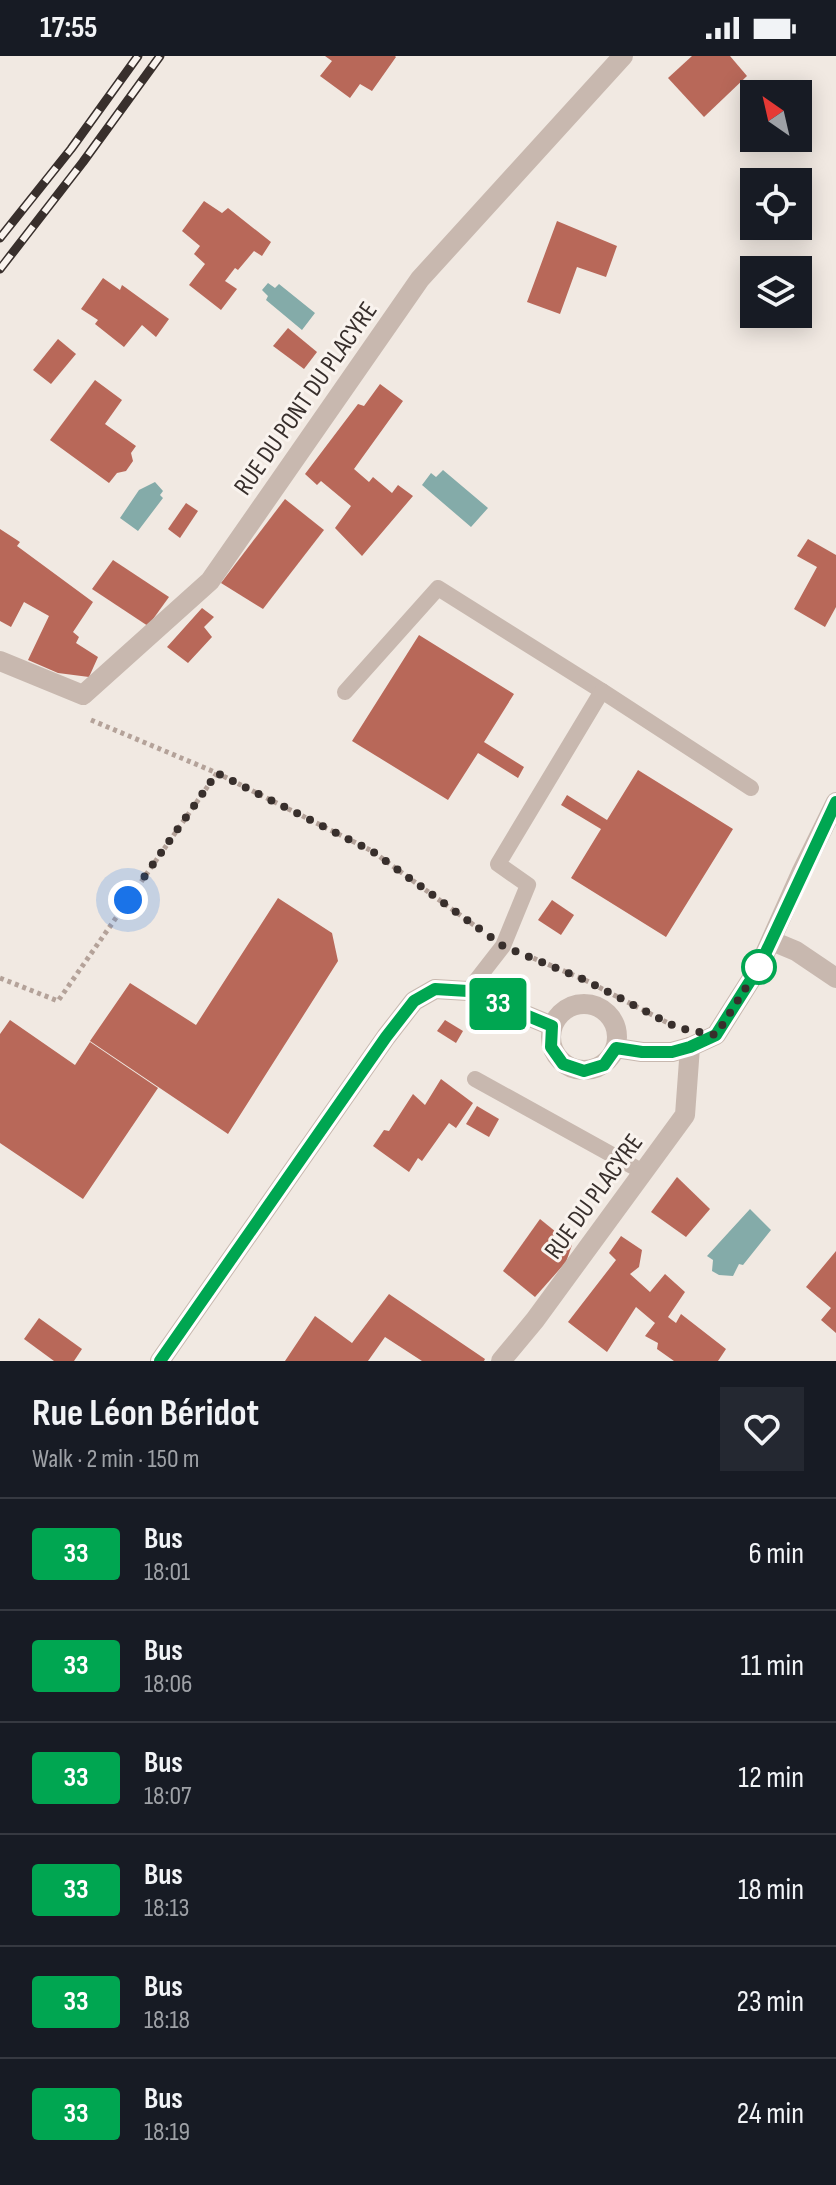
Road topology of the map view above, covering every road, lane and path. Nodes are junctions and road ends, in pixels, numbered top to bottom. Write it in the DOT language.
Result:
graph roads {
  1 [pos="623,56"];
  2 [pos="0,661"];
  3 [pos="602,691"];
  4 [pos="345,692"];
  5 [pos="83,695"];
  6 [pos="217,773"];
  7 [pos="751,788"];
  8 [pos="836,802"];
  9 [pos="772,941"];
  10 [pos="503,946"];
  11 [pos="0,978"];
  12 [pos="836,978"];
  13 [pos="468,991"];
  14 [pos="552,1026"];
  15 [pos="716,1035"];
  16 [pos="690,1047"];
  17 [pos="616,1048"];
  18 [pos="475,1079"];
  19 [pos="643,1172"];
  20 [pos="160,1361"];
  21 [pos="501,1361"];
  1 -- 5 [label="street, RUE DU PONT DU PLACYRE"];
  2 -- 5 [label="street"];
  3 -- 4 [label="lane"];
  3 -- 7 [label="lane"];
  3 -- 10 [label="lane"];
  5 -- 6 [label="path"];
  6 -- 10 [label="path"];
  6 -- 11 [label="path"];
  8 -- 9 [label="street"];
  9 -- 12 [label="street"];
  9 -- 15 [label="street"];
  10 -- 13 [label="lane"];
  10 -- 15 [label="path"];
  13 -- 14 [label="street"];
  13 -- 20 [label="street"];
  14 -- 17 [label="street"];
  14 -- 17 [label="street"];
  15 -- 16 [label="street"];
  16 -- 17 [label="street"];
  16 -- 19 [label="street, RUE DU PLACYRE"];
  18 -- 19 [label="lane"];
  19 -- 21 [label="street, RUE DU PLACYRE"];
}
